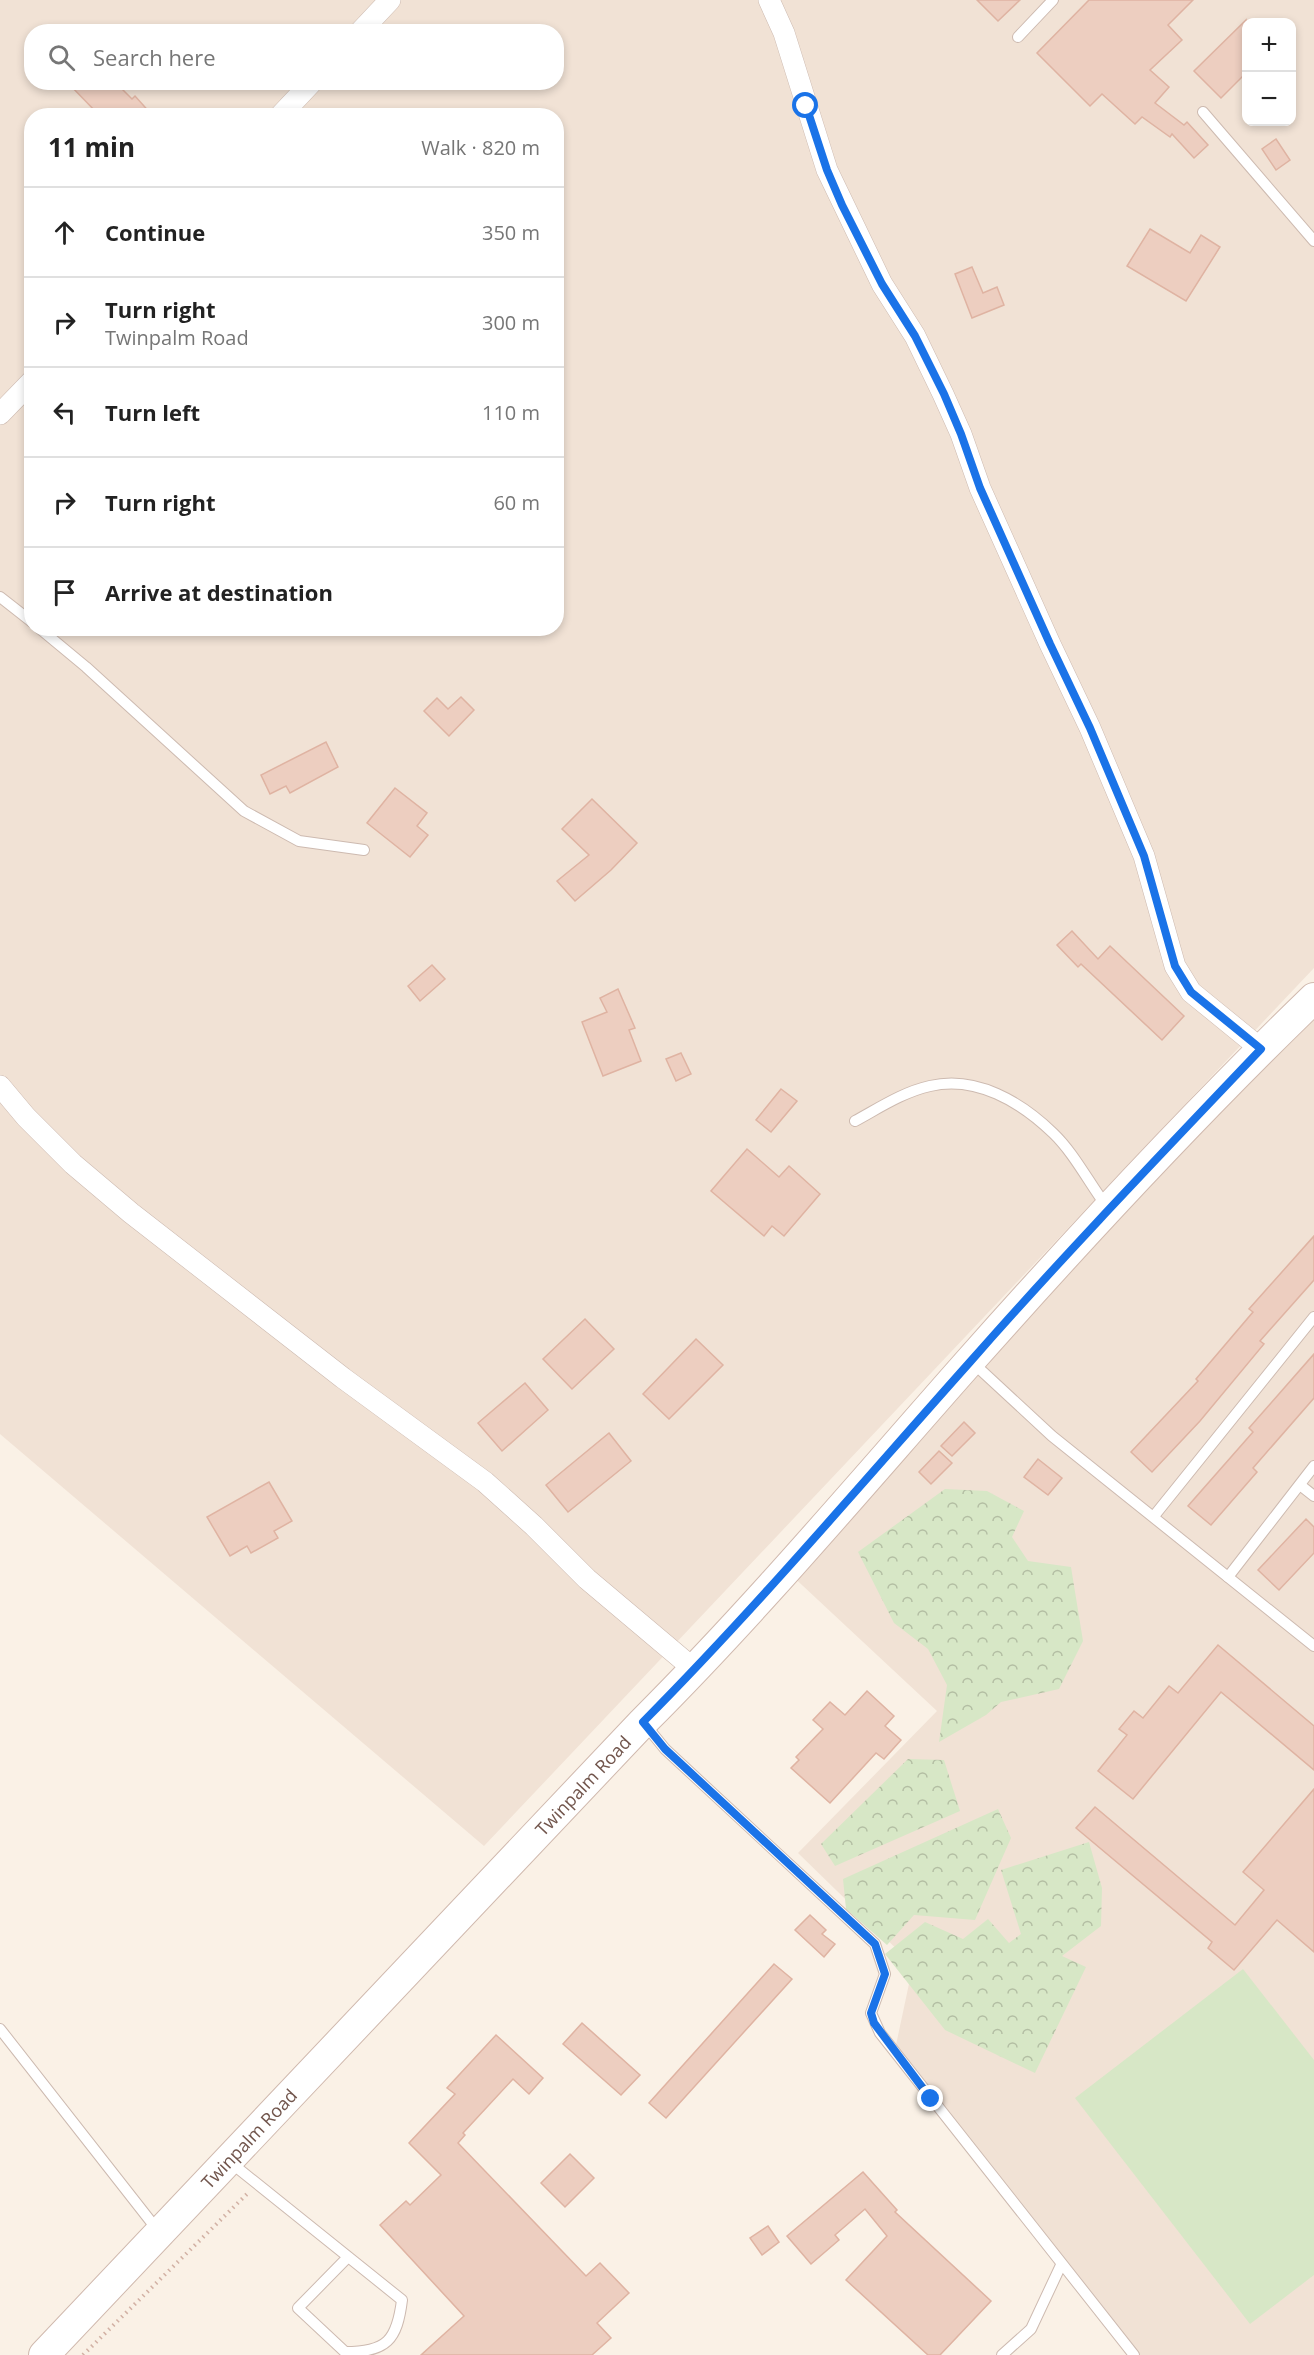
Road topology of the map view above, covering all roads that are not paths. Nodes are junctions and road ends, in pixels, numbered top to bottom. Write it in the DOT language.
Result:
graph roads {
  1 [pos="390,0"];
  2 [pos="769,0"];
  3 [pos="1053,0"];
  4 [pos="368,24"];
  5 [pos="1018,37"];
  6 [pos="304,90"];
  7 [pos="288,108"];
  8 [pos="1203,112"];
  9 [pos="1314,241"];
  10 [pos="24,389"];
  11 [pos="0,414"];
  12 [pos="0,597"];
  13 [pos="24,616"];
  14 [pos="49,636"];
  15 [pos="364,850"];
  16 [pos="1314,999"];
  17 [pos="1261,1049"];
  18 [pos="0,1086"];
  19 [pos="855,1122"];
  20 [pos="1109,1209"];
  21 [pos="1314,1317"];
  22 [pos="971,1361"];
  23 [pos="1314,1466"];
  24 [pos="1300,1485"];
  25 [pos="1314,1496"];
  26 [pos="1154,1516"];
  27 [pos="1228,1577"];
  28 [pos="1314,1646"];
  29 [pos="695,1670"];
  30 [pos="643,1722"];
  31 [pos="0,2029"];
  32 [pos="228,2160"];
  33 [pos="159,2233"];
  34 [pos="348,2257"];
  35 [pos="1061,2265"];
  36 [pos="44,2355"];
  37 [pos="1002,2355"];
  38 [pos="1134,2355"];
  1 -- 4 [label="street"];
  2 -- 17 [label="street"];
  3 -- 5 [label="lane"];
  6 -- 7 [label="street"];
  8 -- 9 [label="lane"];
  10 -- 11 [label="street"];
  12 -- 13 [label="lane"];
  14 -- 15 [label="lane"];
  16 -- 17 [label="main road, Twinpalm Road"];
  17 -- 20 [label="main road, Twinpalm Road"];
  18 -- 29 [label="street"];
  19 -- 20 [label="lane"];
  20 -- 22 [label="main road, Twinpalm Road"];
  21 -- 26 [label="lane"];
  22 -- 26 [label="lane"];
  22 -- 29 [label="main road, Twinpalm Road"];
  23 -- 24 [label="lane"];
  24 -- 25 [label="lane"];
  24 -- 27 [label="lane"];
  26 -- 27 [label="lane"];
  27 -- 28 [label="lane"];
  29 -- 30 [label="main road, Twinpalm Road"];
  30 -- 32 [label="main road, Twinpalm Road"];
  30 -- 35 [label="lane"];
  31 -- 33 [label="lane"];
  32 -- 33 [label="main road, Twinpalm Road"];
  32 -- 34 [label="lane"];
  33 -- 36 [label="main road, Twinpalm Road"];
  34 -- 34 [label="lane"];
  35 -- 37 [label="lane"];
  35 -- 38 [label="lane"];
}
